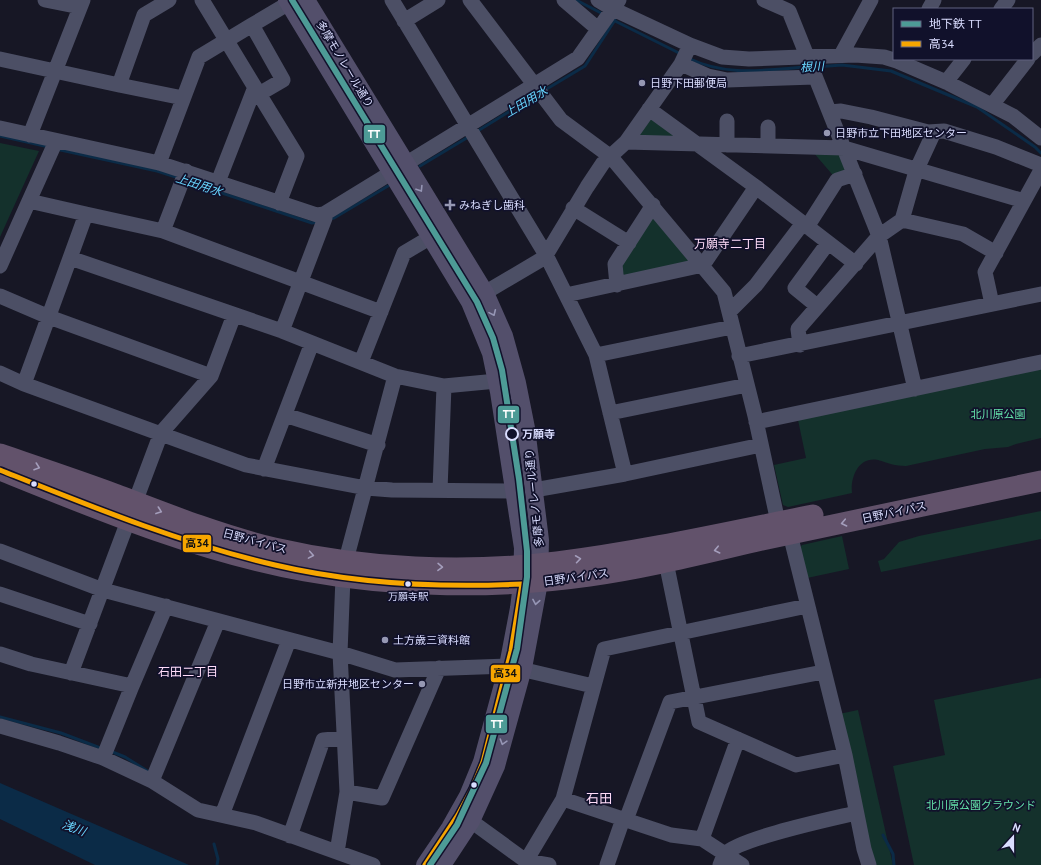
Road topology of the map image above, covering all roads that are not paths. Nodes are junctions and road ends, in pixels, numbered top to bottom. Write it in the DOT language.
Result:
graph roads {
  1 [pos="45,0"];
  2 [pos="169,0"];
  3 [pos="202,0"];
  4 [pos="392,0"];
  5 [pos="438,0"];
  6 [pos="470,0"];
  7 [pos="564,0"];
  8 [pos="598,0"];
  9 [pos="764,0"];
  10 [pos="871,0"];
  11 [pos="1008,0"];
  12 [pos="294,1"];
  13 [pos="81,4"];
  14 [pos="616,4"];
  15 [pos="793,6"];
  16 [pos="1002,8"];
  17 [pos="404,21"];
  18 [pos="252,25"];
  19 [pos="598,29"];
  20 [pos="228,41"];
  21 [pos="690,45"];
  22 [pos="1041,45"];
  23 [pos="1033,53"];
  24 [pos="841,55"];
  25 [pos="0,59"];
  26 [pos="893,59"];
  27 [pos="897,60"];
  28 [pos="963,60"];
  29 [pos="1027,60"];
  30 [pos="681,64"];
  31 [pos="812,67"];
  32 [pos="54,71"];
  33 [pos="946,82"];
  34 [pos="119,85"];
  35 [pos="539,89"];
  36 [pos="257,91"];
  37 [pos="183,98"];
  38 [pos="992,105"];
  39 [pos="649,109"];
  40 [pos="830,112"];
  41 [pos="727,121"];
  42 [pos="768,127"];
  43 [pos="0,128"];
  44 [pos="470,132"];
  45 [pos="934,132"];
  46 [pos="30,135"];
  47 [pos="1041,138"];
  48 [pos="626,142"];
  49 [pos="699,145"];
  50 [pos="727,145"];
  51 [pos="54,146"];
  52 [pos="768,146"];
  53 [pos="844,148"];
  54 [pos="611,158"];
  55 [pos="159,163"];
  56 [pos="1041,164"];
  57 [pos="398,168"];
  58 [pos="1041,170"];
  59 [pos="916,171"];
  60 [pos="855,174"];
  61 [pos="184,177"];
  62 [pos="218,182"];
  63 [pos="756,186"];
  64 [pos="28,201"];
  65 [pos="1024,201"];
  66 [pos="279,203"];
  67 [pos="653,205"];
  68 [pos="573,208"];
  69 [pos="86,214"];
  70 [pos="902,220"];
  71 [pos="323,221"];
  72 [pos="805,225"];
  73 [pos="163,230"];
  74 [pos="879,236"];
  75 [pos="432,237"];
  76 [pos="629,243"];
  77 [pos="828,243"];
  78 [pos="996,253"];
  79 [pos="546,255"];
  80 [pos="70,258"];
  81 [pos="856,264"];
  82 [pos="702,265"];
  83 [pos="0,266"];
  84 [pos="301,281"];
  85 [pos="617,285"];
  86 [pos="1041,294"];
  87 [pos="566,295"];
  88 [pos="0,296"];
  89 [pos="477,297"];
  90 [pos="992,304"];
  91 [pos="817,306"];
  92 [pos="381,312"];
  93 [pos="729,312"];
  94 [pos="234,315"];
  95 [pos="49,317"];
  96 [pos="900,322"];
  97 [pos="732,328"];
  98 [pos="282,331"];
  99 [pos="312,343"];
  100 [pos="800,345"];
  101 [pos="596,355"];
  102 [pos="739,356"];
  103 [pos="361,362"];
  104 [pos="1041,362"];
  105 [pos="0,373"];
  106 [pos="211,376"];
  107 [pos="395,376"];
  108 [pos="497,380"];
  109 [pos="24,384"];
  110 [pos="747,385"];
  111 [pos="444,386"];
  112 [pos="915,389"];
  113 [pos="610,414"];
  114 [pos="285,415"];
  115 [pos="756,422"];
  116 [pos="161,433"];
  117 [pos="378,445"];
  118 [pos="761,445"];
  119 [pos="0,454"];
  120 [pos="1041,468"];
  121 [pos="0,470"];
  122 [pos="264,470"];
  123 [pos="625,474"];
  124 [pos="1041,481"];
  125 [pos="366,488"];
  126 [pos="977,488"];
  127 [pos="440,490"];
  128 [pos="534,490"];
  129 [pos="514,491"];
  130 [pos="131,511"];
  131 [pos="784,528"];
  132 [pos="0,551"];
  133 [pos="666,562"];
  134 [pos="344,568"];
  135 [pos="531,573"];
  136 [pos="103,590"];
  137 [pos="0,594"];
  138 [pos="166,606"];
  139 [pos="807,606"];
  140 [pos="218,621"];
  141 [pos="90,624"];
  142 [pos="682,632"];
  143 [pos="289,640"];
  144 [pos="340,653"];
  145 [pos="0,654"];
  146 [pos="516,667"];
  147 [pos="440,668"];
  148 [pos="823,672"];
  149 [pos="71,673"];
  150 [pos="132,686"];
  151 [pos="593,686"];
  152 [pos="694,698"];
  153 [pos="0,726"];
  154 [pos="344,738"];
  155 [pos="738,739"];
  156 [pos="106,753"];
  157 [pos="845,755"];
  158 [pos="154,777"];
  159 [pos="347,792"];
  160 [pos="563,799"];
  161 [pos="856,813"];
  162 [pos="222,815"];
  163 [pos="624,819"];
  164 [pos="471,821"];
  165 [pos="290,836"];
  166 [pos="702,839"];
  167 [pos="337,852"];
  168 [pos="722,860"];
  169 [pos="526,861"];
  170 [pos="373,865"];
  171 [pos="425,865"];
  172 [pos="442,865"];
  173 [pos="549,865"];
  174 [pos="607,865"];
  175 [pos="742,865"];
  176 [pos="869,865"];
  1 -- 13 [label="street"];
  2 -- 34 [label="street"];
  3 -- 20 [label="street"];
  4 -- 17 [label="street"];
  5 -- 17 [label="street"];
  6 -- 35 [label="street"];
  7 -- 19 [label="street"];
  8 -- 14 [label="street"];
  9 -- 15 [label="street"];
  10 -- 24 [label="street"];
  11 -- 16 [label="street"];
  12 -- 18 [label="street"];
  12 -- 57 [label="main road, 多摩モノレール通り"];
  13 -- 32 [label="street"];
  14 -- 19 [label="street"];
  14 -- 21 [label="street"];
  15 -- 31 [label="street"];
  17 -- 44 [label="street"];
  18 -- 20 [label="street"];
  18 -- 36 [label="street"];
  19 -- 35 [label="street"];
  20 -- 36 [label="street"];
  20 -- 37 [label="street"];
  21 -- 30 [label="street"];
  21 -- 31 [label="street"];
  22 -- 23 [label="street"];
  24 -- 26 [label="street"];
  24 -- 31 [label="street"];
  25 -- 32 [label="street"];
  27 -- 33 [label="street"];
  28 -- 33 [label="street"];
  29 -- 38 [label="street"];
  30 -- 31 [label="street"];
  30 -- 39 [label="street"];
  31 -- 40 [label="street"];
  32 -- 34 [label="street"];
  32 -- 46 [label="street"];
  33 -- 38 [label="street"];
  34 -- 37 [label="street"];
  35 -- 44 [label="street"];
  35 -- 54 [label="street"];
  36 -- 62 [label="street"];
  36 -- 66 [label="street"];
  37 -- 55 [label="street"];
  38 -- 47 [label="street"];
  39 -- 48 [label="street"];
  39 -- 49 [label="street"];
  40 -- 45 [label="street"];
  40 -- 53 [label="street"];
  41 -- 50 [label="street"];
  42 -- 52 [label="street"];
  43 -- 46 [label="street"];
  44 -- 57 [label="street"];
  44 -- 79 [label="street"];
  45 -- 56 [label="street"];
  45 -- 59 [label="street"];
  46 -- 51 [label="street"];
  48 -- 49 [label="street"];
  48 -- 54 [label="street"];
  49 -- 50 [label="street"];
  49 -- 63 [label="street"];
  50 -- 52 [label="street"];
  51 -- 55 [label="street"];
  51 -- 64 [label="street"];
  52 -- 53 [label="street"];
  53 -- 59 [label="street"];
  53 -- 60 [label="street"];
  54 -- 67 [label="street"];
  54 -- 68 [label="street"];
  55 -- 61 [label="street"];
  57 -- 71 [label="street"];
  57 -- 75 [label="main road, 多摩モノレール通り"];
  57 -- 89 [label="main road, 多摩モノレール通り, one-way"];
  58 -- 65 [label="street"];
  59 -- 65 [label="street"];
  59 -- 70 [label="street"];
  60 -- 72 [label="street"];
  60 -- 74 [label="street"];
  61 -- 62 [label="street"];
  61 -- 73 [label="street"];
  62 -- 66 [label="street"];
  63 -- 72 [label="street"];
  63 -- 82 [label="street"];
  64 -- 69 [label="street"];
  64 -- 83 [label="street"];
  65 -- 78 [label="street"];
  66 -- 71 [label="street"];
  67 -- 76 [label="street"];
  67 -- 82 [label="street"];
  68 -- 76 [label="street"];
  68 -- 79 [label="street"];
  69 -- 73 [label="street"];
  69 -- 80 [label="street"];
  70 -- 74 [label="street"];
  70 -- 78 [label="street"];
  71 -- 84 [label="street"];
  72 -- 77 [label="street"];
  72 -- 93 [label="street"];
  73 -- 84 [label="street"];
  74 -- 81 [label="street"];
  74 -- 96 [label="street"];
  75 -- 89 [label="main road, 多摩モノレール通り"];
  75 -- 92 [label="street"];
  76 -- 85 [label="street"];
  77 -- 81 [label="street"];
  77 -- 91 [label="street"];
  78 -- 90 [label="street"];
  79 -- 87 [label="street"];
  79 -- 89 [label="street"];
  80 -- 94 [label="street"];
  80 -- 95 [label="street"];
  81 -- 91 [label="street"];
  82 -- 85 [label="street"];
  82 -- 93 [label="street"];
  84 -- 92 [label="street"];
  84 -- 98 [label="street"];
  85 -- 87 [label="street"];
  86 -- 90 [label="street"];
  87 -- 101 [label="street"];
  88 -- 95 [label="street"];
  89 -- 108 [label="main road, 多摩モノレール通り"];
  89 -- 128 [label="main road, 多摩モノレール通り, one-way"];
  90 -- 96 [label="street"];
  91 -- 100 [label="street"];
  92 -- 103 [label="street"];
  93 -- 97 [label="street"];
  94 -- 98 [label="street"];
  94 -- 106 [label="street"];
  95 -- 106 [label="street"];
  95 -- 109 [label="street"];
  96 -- 100 [label="street"];
  96 -- 112 [label="street"];
  97 -- 101 [label="street"];
  97 -- 102 [label="street"];
  98 -- 99 [label="street"];
  99 -- 103 [label="street"];
  99 -- 114 [label="street"];
  100 -- 102 [label="street"];
  101 -- 113 [label="street"];
  102 -- 110 [label="street"];
  103 -- 107 [label="street"];
  104 -- 112 [label="street"];
  105 -- 109 [label="street"];
  106 -- 116 [label="street"];
  107 -- 111 [label="street"];
  107 -- 117 [label="street"];
  108 -- 111 [label="street"];
  108 -- 129 [label="main road, 多摩モノレール通り"];
  109 -- 116 [label="street"];
  110 -- 113 [label="street"];
  110 -- 115 [label="street"];
  111 -- 127 [label="street"];
  112 -- 115 [label="street"];
  113 -- 123 [label="street"];
  114 -- 117 [label="street"];
  114 -- 122 [label="street"];
  115 -- 118 [label="street"];
  116 -- 122 [label="street"];
  116 -- 130 [label="street"];
  117 -- 125 [label="street"];
  118 -- 123 [label="street"];
  118 -- 131 [label="street"];
  119 -- 130 [label="highway, 日野バイパス, one-way"];
  120 -- 126 [label="highway, 日野バイパス"];
  121 -- 130 [label="highway, 日野バイパス"];
  122 -- 125 [label="street"];
  123 -- 128 [label="street"];
  124 -- 126 [label="highway, 日野バイパス"];
  125 -- 127 [label="street"];
  125 -- 134 [label="street"];
  126 -- 131 [label="highway, 日野バイパス"];
  127 -- 129 [label="street"];
  128 -- 135 [label="main road, 多摩モノレール通り"];
  129 -- 135 [label="main road, 多摩モノレール通り"];
  130 -- 134 [label="highway, 日野バイパス"];
  130 -- 136 [label="street"];
  131 -- 133 [label="highway, 日野バイパス, one-way"];
  135 -- 131 [label="highway, 日野バイパス, one-way"];
  131 -- 139 [label="street"];
  132 -- 136 [label="street"];
  133 -- 135 [label="highway, 日野バイパス"];
  133 -- 142 [label="street"];
  134 -- 135 [label="highway, 日野バイパス"];
  134 -- 144 [label="street"];
  135 -- 146 [label="main road, 多摩モノレール通り"];
  136 -- 138 [label="street"];
  136 -- 141 [label="street"];
  137 -- 141 [label="street"];
  138 -- 140 [label="street"];
  138 -- 150 [label="street"];
  139 -- 142 [label="street"];
  139 -- 148 [label="street"];
  140 -- 143 [label="street"];
  140 -- 158 [label="street"];
  141 -- 149 [label="street"];
  142 -- 151 [label="street"];
  142 -- 152 [label="street"];
  143 -- 144 [label="street"];
  143 -- 162 [label="street"];
  144 -- 147 [label="street"];
  144 -- 154 [label="street"];
  145 -- 149 [label="street"];
  146 -- 147 [label="street"];
  146 -- 151 [label="street"];
  146 -- 164 [label="main road, 多摩モノレール通り, one-way"];
  146 -- 171 [label="main road, 多摩モノレール通り"];
  147 -- 159 [label="street"];
  148 -- 152 [label="street"];
  148 -- 157 [label="street"];
  149 -- 150 [label="street"];
  150 -- 156 [label="street"];
  151 -- 160 [label="street"];
  152 -- 155 [label="street"];
  152 -- 163 [label="street"];
  153 -- 156 [label="street"];
  154 -- 159 [label="street"];
  154 -- 165 [label="street"];
  155 -- 157 [label="street"];
  155 -- 166 [label="street"];
  156 -- 158 [label="street"];
  157 -- 161 [label="street"];
  158 -- 162 [label="street"];
  159 -- 167 [label="street"];
  160 -- 163 [label="street"];
  160 -- 169 [label="street"];
  161 -- 168 [label="street"];
  161 -- 176 [label="street"];
  162 -- 165 [label="street"];
  163 -- 166 [label="street"];
  163 -- 174 [label="street"];
  164 -- 169 [label="street"];
  164 -- 172 [label="main road, 多摩モノレール通り"];
  165 -- 167 [label="street"];
  166 -- 168 [label="street"];
  167 -- 170 [label="street"];
  168 -- 175 [label="street"];
  169 -- 173 [label="street"];
}
